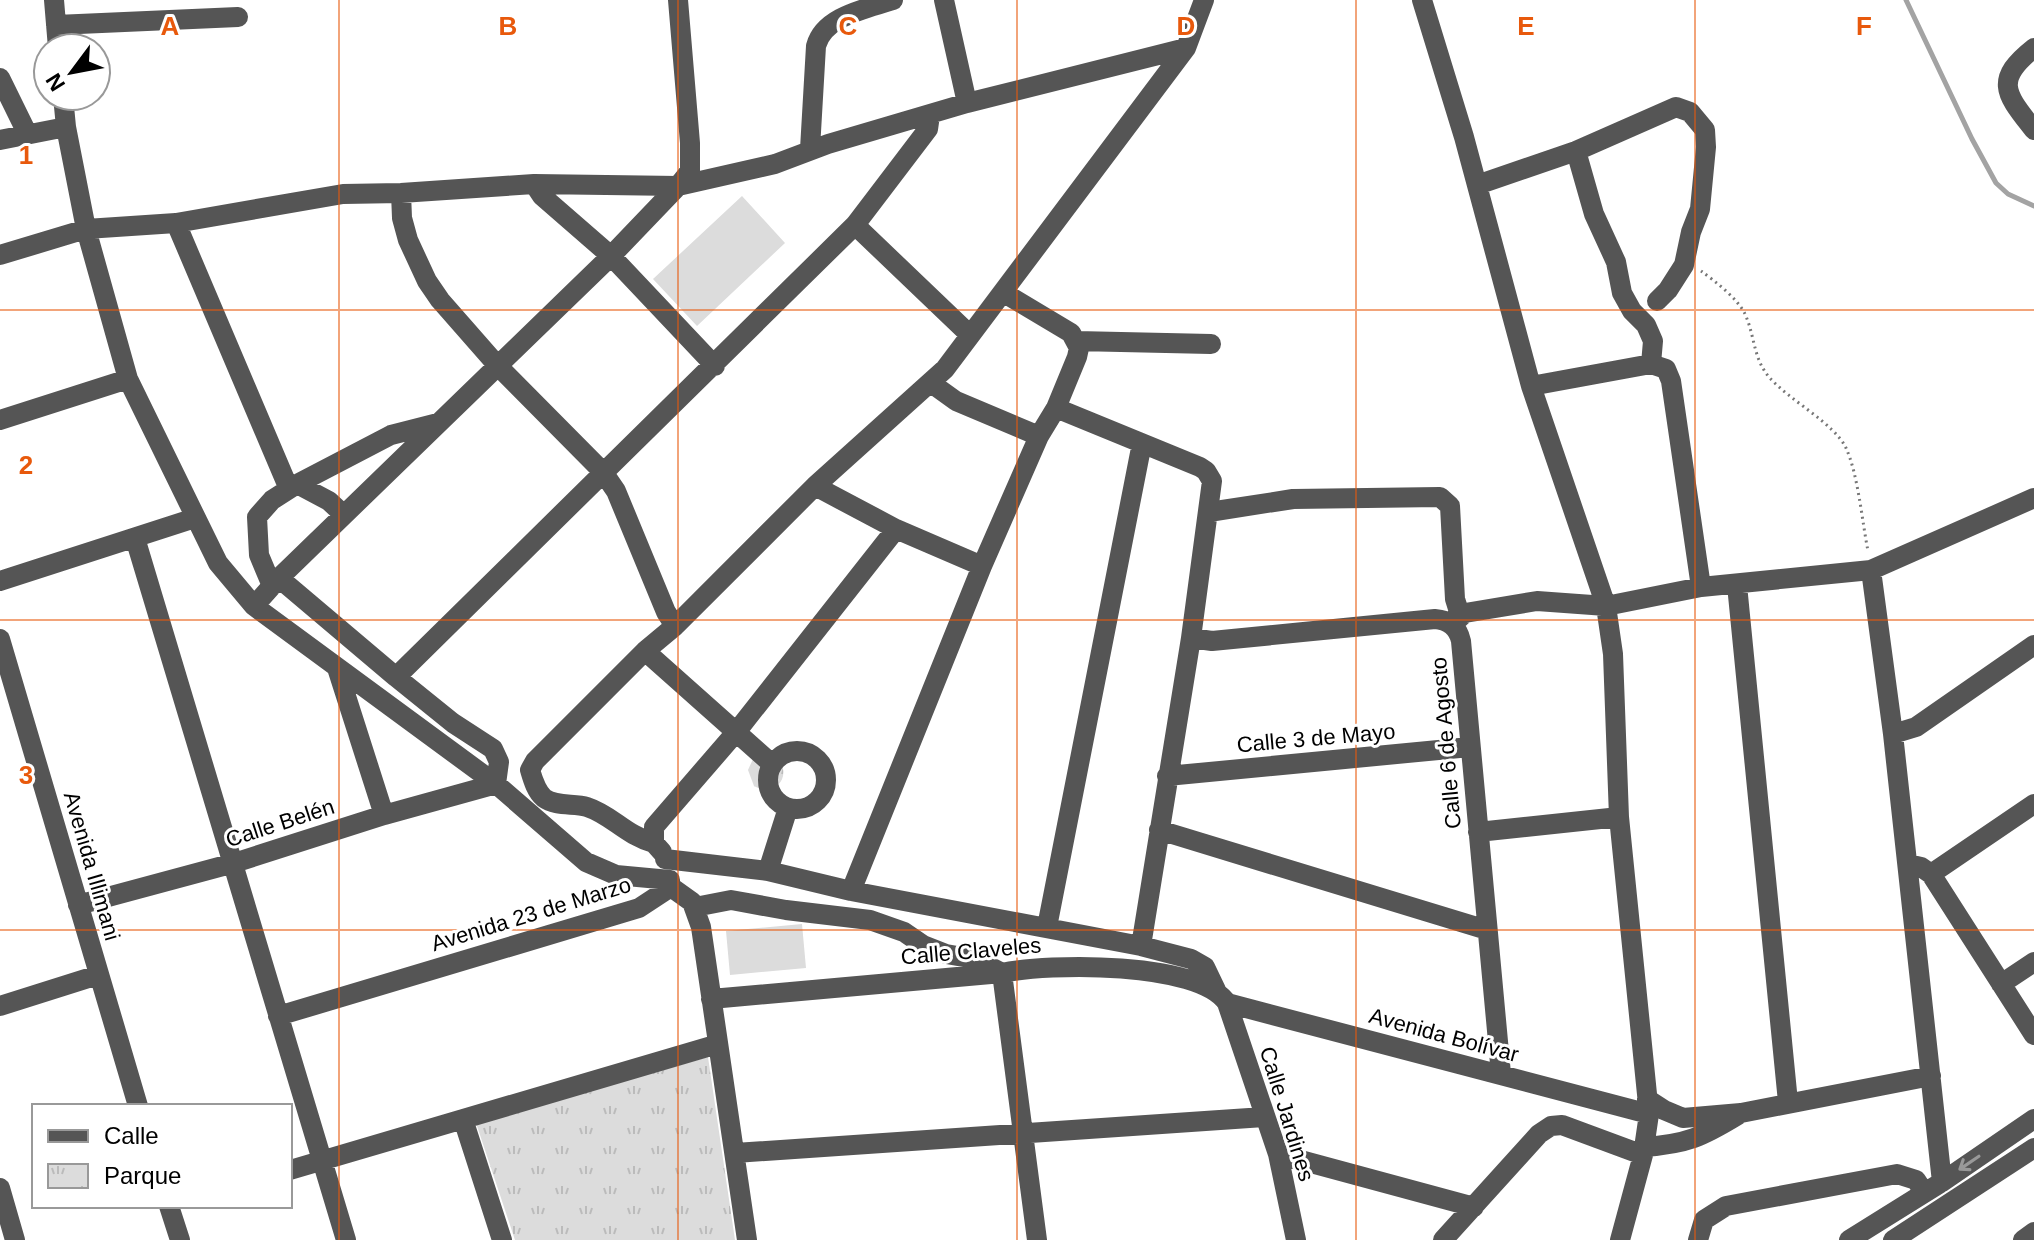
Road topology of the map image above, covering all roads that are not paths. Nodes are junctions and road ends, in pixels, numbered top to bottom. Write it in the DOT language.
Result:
graph roads {
  1 [pos="54,0"];
  2 [pos="678,0"];
  3 [pos="893,0"];
  4 [pos="944,0"];
  5 [pos="1204,0"];
  6 [pos="1422,0"];
  7 [pos="238,17"];
  8 [pos="56,25"];
  9 [pos="57,32"];
  10 [pos="1186,48"];
  11 [pos="2034,48"];
  12 [pos="0,78"];
  13 [pos="967,103"];
  14 [pos="65,112"];
  15 [pos="930,115"];
  16 [pos="66,127"];
  17 [pos="2034,130"];
  18 [pos="27,133"];
  19 [pos="0,140"];
  20 [pos="810,149"];
  21 [pos="1576,151"];
  22 [pos="534,184"];
  23 [pos="1477,185"];
  24 [pos="678,186"];
  25 [pos="401,193"];
  26 [pos="176,223"];
  27 [pos="855,225"];
  28 [pos="86,229"];
  29 [pos="0,255"];
  30 [pos="611,256"];
  31 [pos="1004,293"];
  32 [pos="1657,301"];
  33 [pos="970,335"];
  34 [pos="1076,341"];
  35 [pos="1211,344"];
  36 [pos="1651,364"];
  37 [pos="497,365"];
  38 [pos="715,366"];
  39 [pos="128,379"];
  40 [pos="931,383"];
  41 [pos="1531,386"];
  42 [pos="1056,408"];
  43 [pos="0,420"];
  44 [pos="438,423"];
  45 [pos="1039,436"];
  46 [pos="1142,443"];
  47 [pos="603,472"];
  48 [pos="293,486"];
  49 [pos="815,486"];
  50 [pos="2034,498"];
  51 [pos="1209,512"];
  52 [pos="344,515"];
  53 [pos="195,518"];
  54 [pos="896,529"];
  55 [pos="135,538"];
  56 [pos="982,566"];
  57 [pos="1871,570"];
  58 [pos="0,581"];
  59 [pos="275,582"];
  60 [pos="1737,585"];
  61 [pos="1701,587"];
  62 [pos="254,606"];
  63 [pos="1606,606"];
  64 [pos="1456,620"];
  65 [pos="675,626"];
  66 [pos="1191,638"];
  67 [pos="0,639"];
  68 [pos="2034,645"];
  69 [pos="645,651"];
  70 [pos="337,668"];
  71 [pos="396,677"];
  72 [pos="737,731"];
  73 [pos="1893,734"];
  74 [pos="1470,747"];
  75 [pos="772,764"];
  76 [pos="1167,776"];
  77 [pos="496,784"];
  78 [pos="2034,804"];
  79 [pos="788,808"];
  80 [pos="384,815"];
  81 [pos="1619,817"];
  82 [pos="1159,830"];
  83 [pos="1478,832"];
  84 [pos="660,851"];
  85 [pos="234,863"];
  86 [pos="1908,864"];
  87 [pos="768,871"];
  88 [pos="1931,874"];
  89 [pos="670,884"];
  90 [pos="851,891"];
  91 [pos="915,901"];
  92 [pos="78,905"];
  93 [pos="695,907"];
  94 [pos="1047,927"];
  95 [pos="1487,930"];
  96 [pos="904,932"];
  97 [pos="1141,946"];
  98 [pos="2034,962"];
  99 [pos="1002,973"];
  100 [pos="98,975"];
  101 [pos="2001,984"];
  102 [pos="1221,996"];
  103 [pos="711,999"];
  104 [pos="0,1006"];
  105 [pos="278,1016"];
  106 [pos="2034,1035"];
  107 [pos="718,1044"];
  108 [pos="1501,1074"];
  109 [pos="1931,1076"];
  110 [pos="1788,1102"];
  111 [pos="137,1104"];
  112 [pos="1648,1107"];
  113 [pos="1741,1113"];
  114 [pos="1264,1117"];
  115 [pos="463,1119"];
  116 [pos="2034,1119"];
  117 [pos="1021,1134"];
  118 [pos="2034,1148"];
  119 [pos="1644,1151"];
  120 [pos="735,1153"];
  121 [pos="1278,1154"];
  122 [pos="322,1161"];
  123 [pos="292,1169"];
  124 [pos="1933,1187"];
  125 [pos="0,1188"];
  126 [pos="1474,1207"];
  127 [pos="170,1208"];
  128 [pos="2034,1232"];
  129 [pos="15,1240"];
  130 [pos="180,1240"];
  131 [pos="346,1240"];
  132 [pos="502,1240"];
  133 [pos="747,1240"];
  134 [pos="1037,1240"];
  135 [pos="1296,1240"];
  136 [pos="1443,1240"];
  137 [pos="1620,1240"];
  138 [pos="1698,1240"];
  139 [pos="1849,1240"];
  140 [pos="1893,1240"];
  141 [pos="2023,1240"];
  1 -- 8 [label="street"];
  2 -- 24 [label="street"];
  3 -- 20 [label="street"];
  4 -- 13 [label="street"];
  5 -- 10 [label="street"];
  6 -- 23 [label="street"];
  7 -- 8 [label="street"];
  8 -- 9 [label="street"];
  10 -- 13 [label="street"];
  10 -- 31 [label="street"];
  11 -- 17 [label="street"];
  12 -- 18 [label="street"];
  13 -- 15 [label="street"];
  14 -- 16 [label="street"];
  15 -- 20 [label="street"];
  15 -- 27 [label="street"];
  16 -- 18 [label="street"];
  16 -- 28 [label="street"];
  18 -- 19 [label="street"];
  20 -- 24 [label="street"];
  21 -- 23 [label="street"];
  21 -- 32 [label="street"];
  21 -- 36 [label="street"];
  22 -- 24 [label="street"];
  22 -- 25 [label="street"];
  22 -- 30 [label="street"];
  23 -- 41 [label="street"];
  24 -- 30 [label="street"];
  25 -- 26 [label="street"];
  25 -- 37 [label="street"];
  26 -- 28 [label="street"];
  26 -- 48 [label="street"];
  27 -- 33 [label="street"];
  27 -- 38 [label="street"];
  28 -- 29 [label="street"];
  28 -- 39 [label="street"];
  30 -- 37 [label="street"];
  30 -- 38 [label="street"];
  31 -- 33 [label="street"];
  31 -- 34 [label="street"];
  33 -- 40 [label="street"];
  34 -- 35 [label="street"];
  34 -- 42 [label="street"];
  36 -- 41 [label="street"];
  36 -- 61 [label="street"];
  37 -- 44 [label="street"];
  37 -- 47 [label="street"];
  38 -- 47 [label="street"];
  39 -- 43 [label="street"];
  39 -- 53 [label="street"];
  40 -- 45 [label="street"];
  40 -- 49 [label="street"];
  41 -- 63 [label="street"];
  42 -- 45 [label="street"];
  42 -- 46 [label="street"];
  44 -- 48 [label="street"];
  44 -- 52 [label="street"];
  45 -- 56 [label="street"];
  46 -- 51 [label="street"];
  46 -- 94 [label="street"];
  47 -- 65 [label="street"];
  47 -- 71 [label="street"];
  48 -- 52 [label="street"];
  48 -- 59 [label="street"];
  49 -- 54 [label="street"];
  49 -- 65 [label="street"];
  50 -- 57 [label="street"];
  51 -- 64 [label="street"];
  51 -- 66 [label="street"];
  52 -- 59 [label="street"];
  53 -- 55 [label="street"];
  53 -- 62 [label="street"];
  54 -- 56 [label="street"];
  54 -- 72 [label="street"];
  55 -- 58 [label="street"];
  55 -- 85 [label="street"];
  56 -- 90 [label="street"];
  57 -- 60 [label="street"];
  57 -- 73 [label="street"];
  59 -- 62 [label="street"];
  59 -- 71 [label="street"];
  60 -- 61 [label="street"];
  60 -- 110 [label="street"];
  61 -- 63 [label="street"];
  62 -- 70 [label="street"];
  63 -- 64 [label="street"];
  63 -- 81 [label="street"];
  64 -- 66 [label="street, Calle 6 de Agosto"];
  64 -- 74 [label="street, Calle 6 de Agosto"];
  65 -- 69 [label="street"];
  66 -- 76 [label="street"];
  67 -- 92 [label="street, Avenida Illimani"];
  68 -- 73 [label="street"];
  69 -- 72 [label="street"];
  69 -- 84 [label="street"];
  70 -- 77 [label="street"];
  70 -- 80 [label="street"];
  71 -- 77 [label="street"];
  72 -- 75 [label="street"];
  72 -- 84 [label="street"];
  73 -- 86 [label="street"];
  74 -- 76 [label="street, Calle 3 de Mayo"];
  74 -- 83 [label="street, Calle 6 de Agosto"];
  75 -- 79 [label="street"];
  75 -- 79 [label="street"];
  76 -- 82 [label="street"];
  77 -- 80 [label="street, Calle Belén"];
  77 -- 89 [label="street"];
  78 -- 88 [label="street"];
  79 -- 87 [label="street"];
  80 -- 85 [label="street, Calle Belén"];
  81 -- 83 [label="street"];
  81 -- 112 [label="street"];
  82 -- 95 [label="street"];
  82 -- 97 [label="street"];
  83 -- 95 [label="street, Calle 6 de Agosto"];
  84 -- 87 [label="street"];
  84 -- 89 [label="street"];
  85 -- 92 [label="street, Calle Belén"];
  85 -- 105 [label="street"];
  86 -- 88 [label="street"];
  86 -- 109 [label="street"];
  87 -- 90 [label="street"];
  88 -- 101 [label="street"];
  89 -- 93 [label="street"];
  89 -- 105 [label="street, Avenida 23 de Marzo"];
  90 -- 91 [label="street"];
  91 -- 94 [label="street"];
  91 -- 96 [label="street"];
  92 -- 100 [label="street, Avenida Illimani"];
  93 -- 96 [label="street"];
  93 -- 103 [label="street"];
  94 -- 97 [label="street"];
  95 -- 108 [label="street, Calle 6 de Agosto"];
  96 -- 99 [label="street"];
  97 -- 102 [label="street"];
  98 -- 101 [label="street"];
  99 -- 102 [label="street, Calle Claveles"];
  99 -- 103 [label="street, Calle Claveles"];
  99 -- 117 [label="street"];
  100 -- 104 [label="street"];
  100 -- 111 [label="street, Avenida Illimani"];
  101 -- 106 [label="street"];
  102 -- 108 [label="street, Avenida Bolívar"];
  102 -- 114 [label="street, Calle Jardines"];
  103 -- 107 [label="street"];
  105 -- 122 [label="street"];
  107 -- 115 [label="street"];
  107 -- 120 [label="street"];
  108 -- 112 [label="street, Avenida Bolívar"];
  109 -- 110 [label="street"];
  109 -- 124 [label="street"];
  110 -- 113 [label="street"];
  112 -- 113 [label="street, Avenida Bolívar"];
  112 -- 119 [label="street"];
  113 -- 119 [label="street"];
  114 -- 117 [label="street"];
  114 -- 121 [label="street, Calle Jardines"];
  115 -- 122 [label="street"];
  115 -- 132 [label="street"];
  116 -- 124 [label="street, one-way"];
  117 -- 120 [label="street"];
  117 -- 134 [label="street"];
  118 -- 140 [label="street"];
  119 -- 126 [label="street"];
  119 -- 137 [label="street"];
  120 -- 133 [label="street"];
  121 -- 126 [label="street"];
  121 -- 135 [label="street, Calle Jardines"];
  122 -- 123 [label="street"];
  122 -- 131 [label="street"];
  124 -- 138 [label="street"];
  124 -- 139 [label="street"];
  125 -- 129 [label="street"];
  126 -- 136 [label="street"];
  127 -- 130 [label="street"];
  128 -- 141 [label="street"];
}
